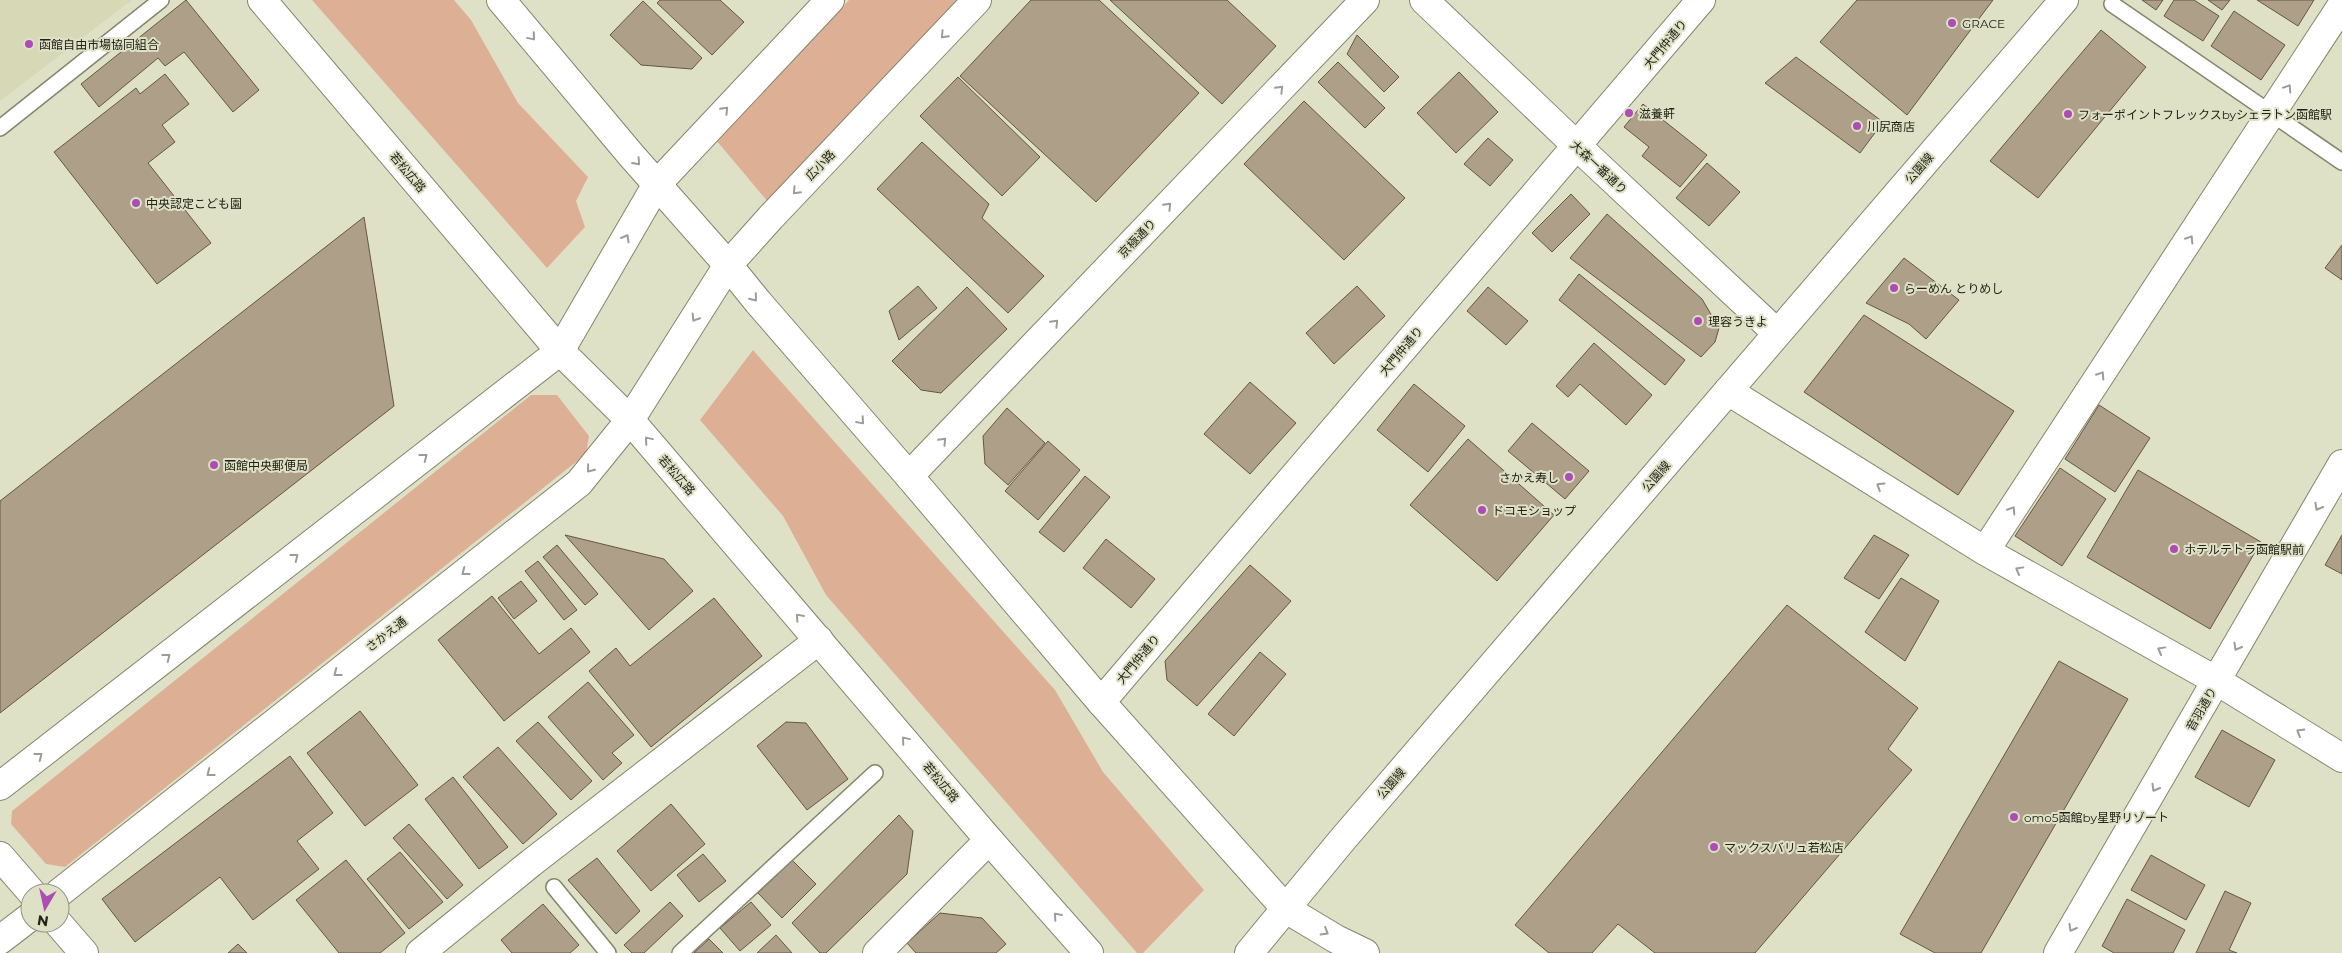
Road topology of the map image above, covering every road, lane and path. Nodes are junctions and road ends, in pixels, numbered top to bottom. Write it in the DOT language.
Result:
graph roads {
  1 [pos="161,0"];
  2 [pos="262,0"];
  3 [pos="501,0"];
  4 [pos="830,0"];
  5 [pos="977,0"];
  6 [pos="1365,0"];
  7 [pos="1424,0"];
  8 [pos="1701,0"];
  9 [pos="2064,0"];
  10 [pos="2112,4"];
  11 [pos="2342,5"];
  12 [pos="2271,115"];
  13 [pos="0,128"];
  14 [pos="1578,147"];
  15 [pos="2342,162"];
  16 [pos="657,184"];
  17 [pos="728,266"];
  18 [pos="1777,333"];
  19 [pos="679,344"];
  20 [pos="560,351"];
  21 [pos="1728,392"];
  22 [pos="630,420"];
  23 [pos="2342,464"];
  24 [pos="909,476"];
  25 [pos="1985,551"];
  26 [pos="820,640"];
  27 [pos="2217,681"];
  28 [pos="1101,702"];
  29 [pos="2342,758"];
  30 [pos="875,773"];
  31 [pos="0,786"];
  32 [pos="989,840"];
  33 [pos="0,856"];
  34 [pos="23,883"];
  35 [pos="70,884"];
  36 [pos="554,887"];
  37 [pos="1286,909"];
  38 [pos="20,925"];
  39 [pos="67,933"];
  40 [pos="0,940"];
  41 [pos="84,953"];
  42 [pos="420,953"];
  43 [pos="608,953"];
  44 [pos="680,953"];
  45 [pos="877,953"];
  46 [pos="1089,953"];
  47 [pos="1249,953"];
  48 [pos="1365,953"];
  49 [pos="2058,953"];
  1 -- 13 [label="lane"];
  2 -- 20 [label="street, 若松広路"];
  3 -- 16 [label="street, one-way"];
  16 -- 4 [label="street, one-way"];
  5 -- 17 [label="street, 広小路, one-way"];
  24 -- 6 [label="street, 京極通り, one-way"];
  7 -- 14 [label="street, 大森一番通り"];
  8 -- 14 [label="street, 大門仲通り"];
  9 -- 18 [label="street, 公園線"];
  10 -- 12 [label="lane"];
  12 -- 11 [label="street, one-way"];
  12 -- 15 [label="lane"];
  25 -- 12 [label="street, one-way"];
  14 -- 18 [label="street, 大森一番通り"];
  14 -- 28 [label="street, 大門仲通り"];
  16 -- 17 [label="street"];
  20 -- 16 [label="street, one-way"];
  17 -- 19 [label="street, 広小路, one-way"];
  17 -- 24 [label="street, one-way"];
  18 -- 21 [label="street, 公園線"];
  19 -- 22 [label="street, さかえ通"];
  20 -- 22 [label="street, 若松広路"];
  31 -- 20 [label="street, one-way"];
  25 -- 21 [label="street, one-way"];
  21 -- 37 [label="street, 公園線"];
  26 -- 22 [label="street, 若松広路, one-way"];
  22 -- 35 [label="street, さかえ通, one-way"];
  23 -- 27 [label="street, 音羽通り, one-way"];
  24 -- 28 [label="street"];
  27 -- 25 [label="street, one-way"];
  32 -- 26 [label="street, 若松広路, one-way"];
  26 -- 42 [label="street"];
  29 -- 27 [label="street, one-way"];
  27 -- 49 [label="street, 音羽通り, one-way"];
  28 -- 37 [label="street"];
  30 -- 44 [label="lane"];
  32 -- 45 [label="street"];
  46 -- 32 [label="street, 若松広路, one-way"];
  33 -- 34 [label="street"];
  36 -- 43 [label="lane"];
  37 -- 47 [label="street, 公園線"];
  37 -- 48 [label="street, one-way"];
  38 -- 40 [label="street"];
  39 -- 41 [label="street"];
}
